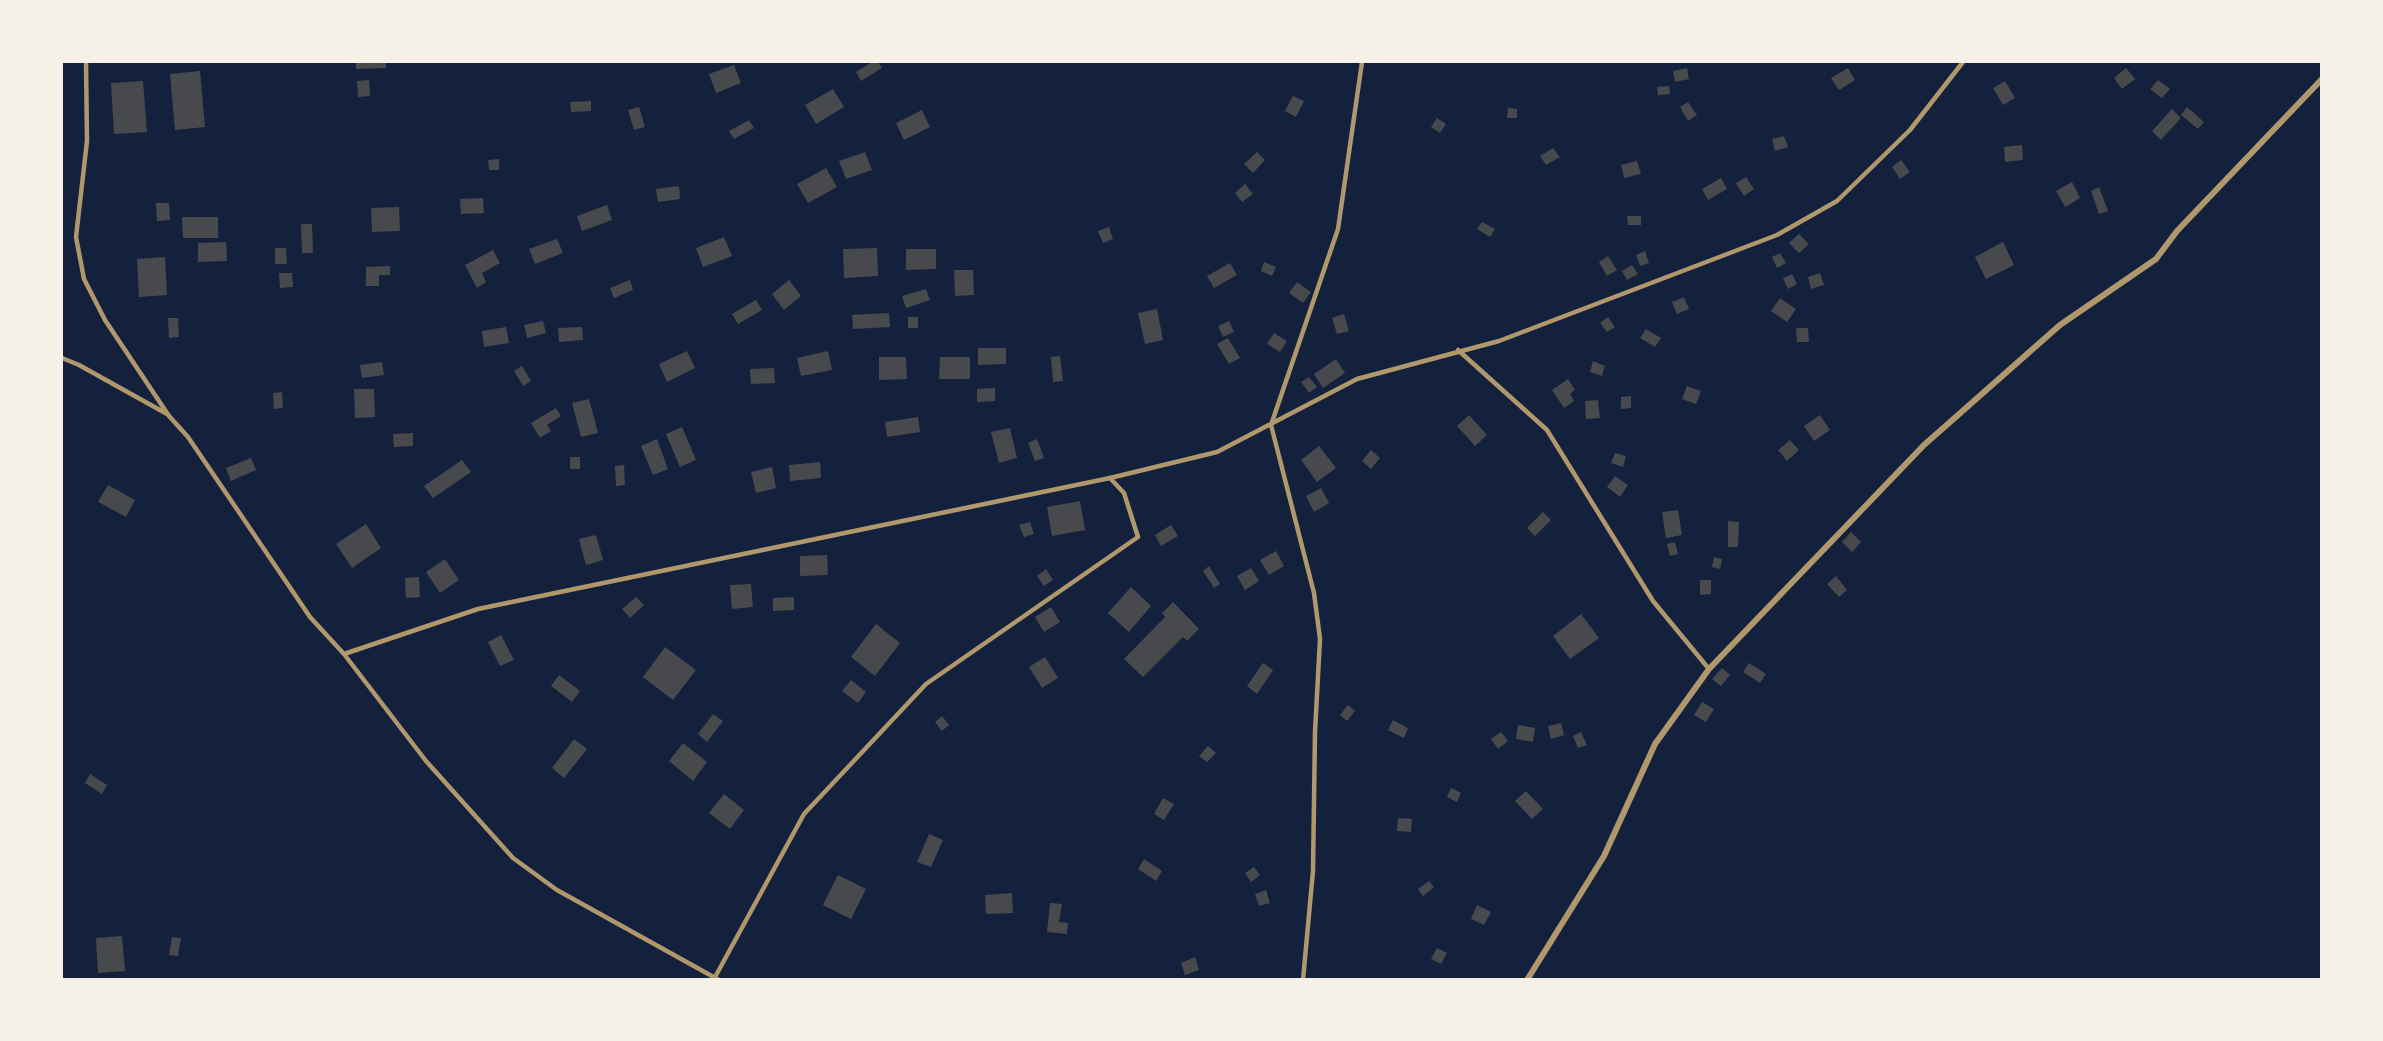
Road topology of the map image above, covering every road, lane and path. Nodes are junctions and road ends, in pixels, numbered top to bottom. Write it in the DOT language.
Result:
graph roads {
  1 [pos="86,62"];
  2 [pos="1362,62"];
  3 [pos="1963,62"];
  4 [pos="2322,79"];
  5 [pos="1458,350"];
  6 [pos="62,358"];
  7 [pos="169,416"];
  8 [pos="1271,425"];
  9 [pos="1110,478"];
  10 [pos="344,654"];
  11 [pos="1709,669"];
  12 [pos="716,979"];
  13 [pos="1303,980"];
  14 [pos="1527,980"];
  1 -- 7 [label="lane"];
  2 -- 8 [label="lane"];
  3 -- 5 [label="lane"];
  4 -- 11 [label="street"];
  5 -- 8 [label="lane"];
  5 -- 11 [label="lane"];
  6 -- 7 [label="lane"];
  7 -- 10 [label="lane"];
  8 -- 9 [label="lane"];
  8 -- 13 [label="lane"];
  9 -- 10 [label="lane"];
  9 -- 12 [label="lane"];
  10 -- 12 [label="lane"];
  11 -- 14 [label="street"];
}
